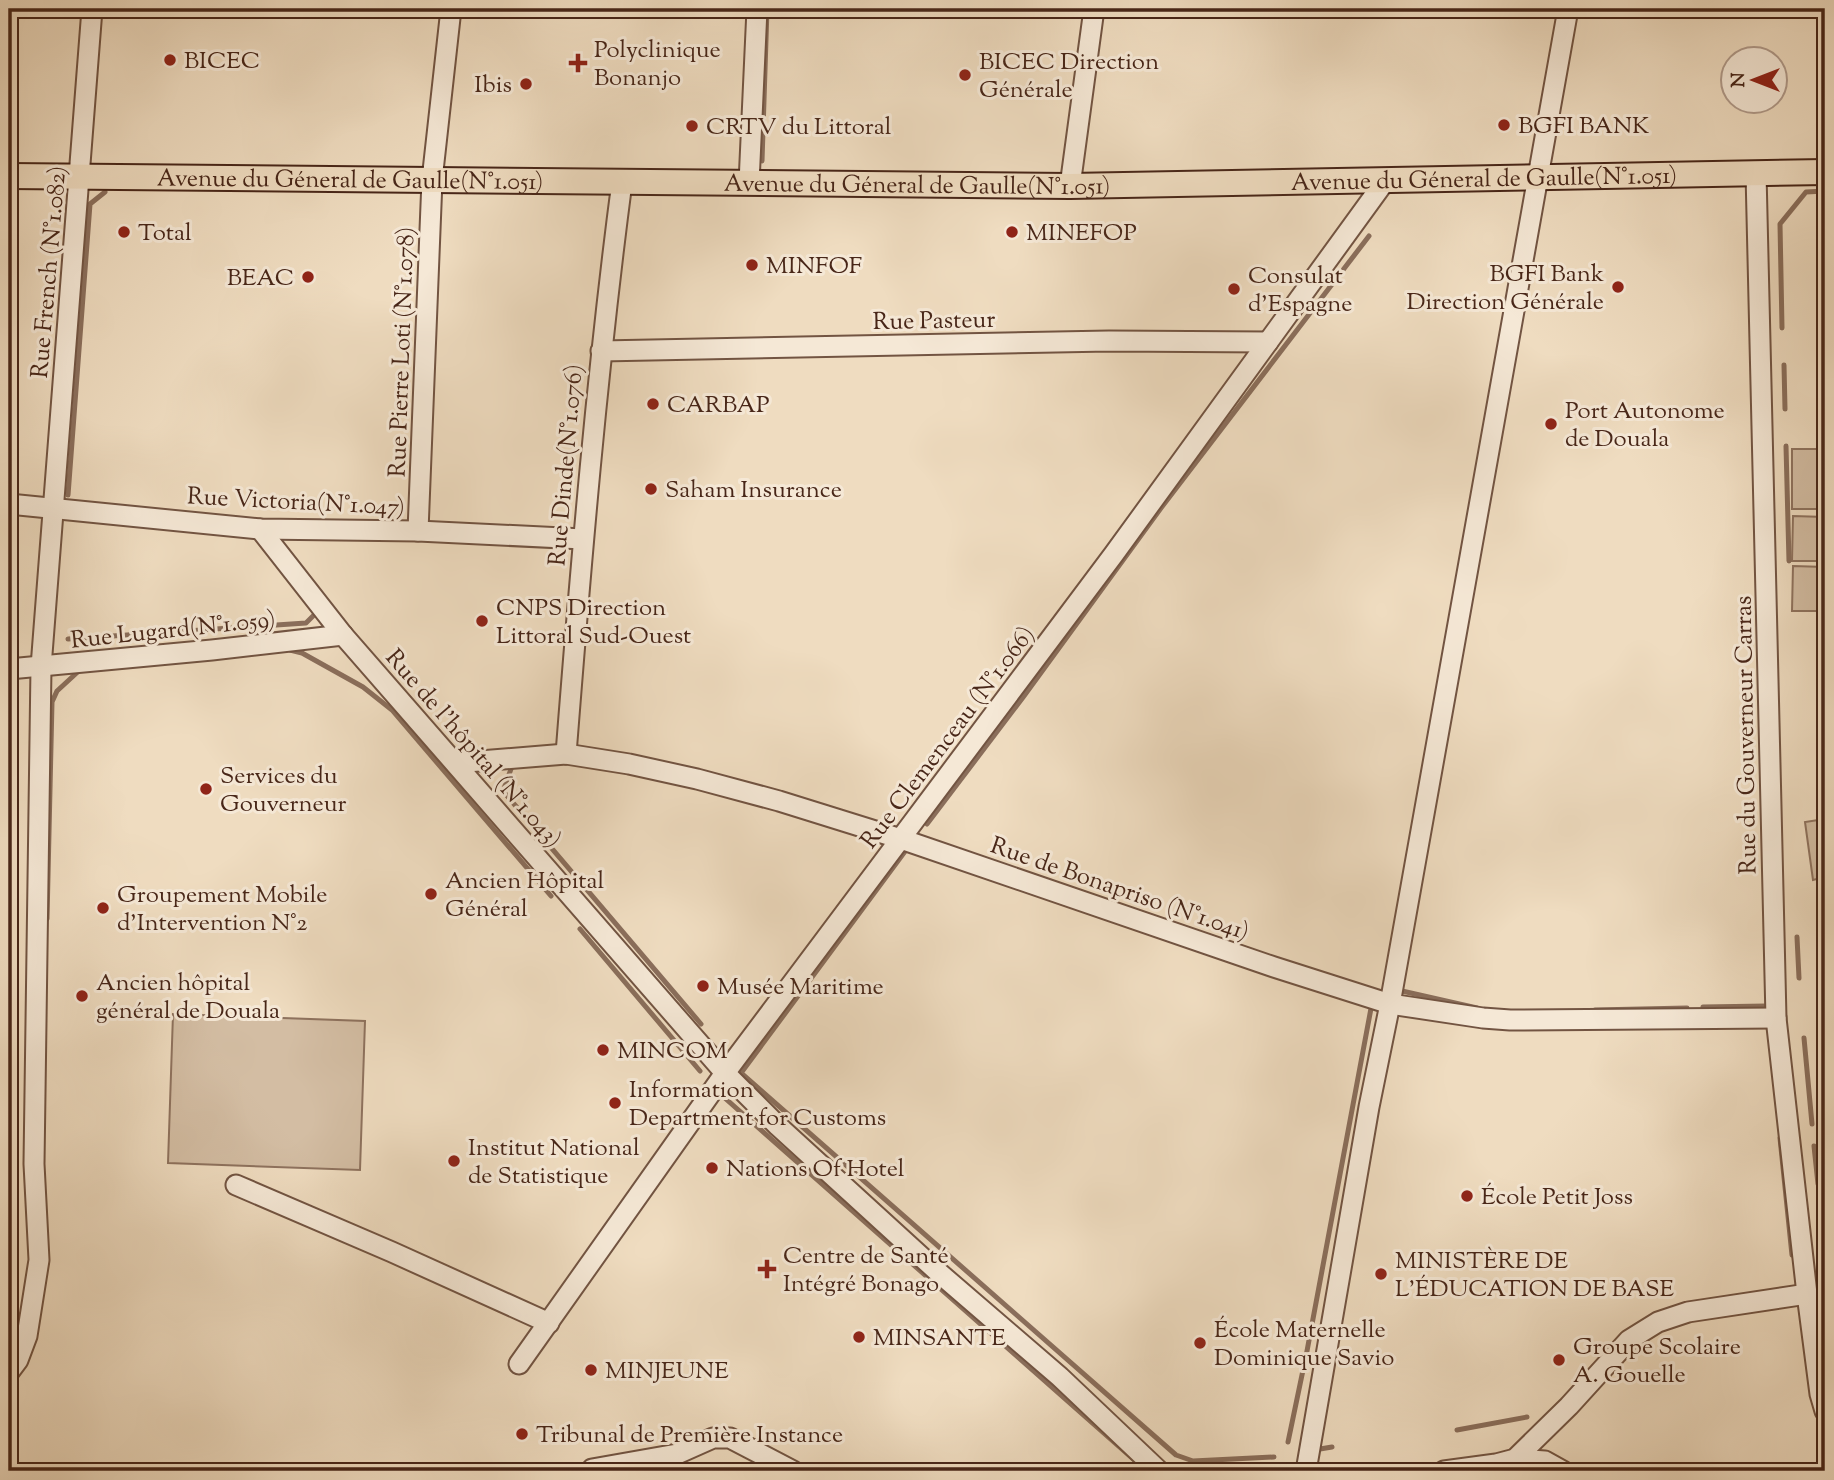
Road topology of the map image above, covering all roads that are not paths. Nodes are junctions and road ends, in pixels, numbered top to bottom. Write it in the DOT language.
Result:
graph roads {
  1 [pos="92,9"];
  2 [pos="451,9"];
  3 [pos="757,9"];
  4 [pos="1094,9"];
  5 [pos="1569,9"];
  6 [pos="1825,172"];
  7 [pos="1756,173"];
  8 [pos="9,176"];
  9 [pos="80,177"];
  10 [pos="1539,178"];
  11 [pos="432,180"];
  12 [pos="1385,181"];
  13 [pos="622,182"];
  14 [pos="749,184"];
  15 [pos="1070,186"];
  16 [pos="1268,342"];
  17 [pos="601,351"];
  18 [pos="9,504"];
  19 [pos="54,508"];
  20 [pos="260,529"];
  21 [pos="418,531"];
  22 [pos="583,539"];
  23 [pos="343,635"];
  24 [pos="41,667"];
  25 [pos="9,670"];
  26 [pos="566,754"];
  27 [pos="455,763"];
  28 [pos="901,839"];
  29 [pos="1390,1004"];
  30 [pos="1776,1018"];
  31 [pos="725,1073"];
  32 [pos="236,1185"];
  33 [pos="1807,1294"];
  34 [pos="549,1323"];
  35 [pos="519,1364"];
  36 [pos="9,1372"];
  37 [pos="1825,1411"];
  38 [pos="1515,1459"];
  39 [pos="592,1469"];
  40 [pos="793,1471"];
  41 [pos="1159,1471"];
  42 [pos="1306,1471"];
  43 [pos="1444,1471"];
  44 [pos="1563,1471"];
  1 -- 9 [label="street, Rue French (N°1.082)"];
  2 -- 11 [label="street, Rue Pierre Loti (N°1.078)"];
  3 -- 14 [label="street"];
  4 -- 15 [label="street"];
  5 -- 10 [label="street"];
  6 -- 7 [label="main road, Avenue du Géneral de Gaulle(N°1.051)"];
  7 -- 10 [label="main road, Avenue du Géneral de Gaulle(N°1.051)"];
  7 -- 30 [label="street, Rue du Gouverneur Carras"];
  8 -- 9 [label="main road, Avenue du Géneral de Gaulle(N°1.051)"];
  9 -- 11 [label="main road, Avenue du Géneral de Gaulle(N°1.051)"];
  9 -- 19 [label="street, Rue French (N°1.082)"];
  10 -- 12 [label="main road, Avenue du Géneral de Gaulle(N°1.051)"];
  10 -- 29 [label="street"];
  11 -- 13 [label="main road, Avenue du Géneral de Gaulle(N°1.051)"];
  11 -- 21 [label="street, Rue Pierre Loti (N°1.078)"];
  12 -- 15 [label="main road, Avenue du Géneral de Gaulle(N°1.051)"];
  12 -- 16 [label="street, Rue Clemenceau (N°1.066)"];
  13 -- 14 [label="main road, Avenue du Géneral de Gaulle(N°1.051)"];
  13 -- 17 [label="street, Rue Dinde(N°1.076)"];
  14 -- 15 [label="main road, Avenue du Géneral de Gaulle(N°1.051)"];
  16 -- 17 [label="street, Rue Pasteur"];
  16 -- 28 [label="street, Rue Clemenceau (N°1.066)"];
  17 -- 22 [label="street, Rue Dinde(N°1.076)"];
  18 -- 19 [label="street, Rue Victoria(N°1.047)"];
  19 -- 20 [label="street, Rue Victoria(N°1.047)"];
  19 -- 24 [label="street, Rue French (N°1.082)"];
  20 -- 21 [label="street, Rue Victoria(N°1.047)"];
  20 -- 23 [label="street, Rue de l'hôpital (N°1.043)"];
  21 -- 22 [label="street, Rue Victoria(N°1.047)"];
  22 -- 26 [label="street, Rue Dinde(N°1.076)"];
  23 -- 24 [label="street, Rue Lugard(N°1.059)"];
  23 -- 27 [label="street, Rue de l'hôpital (N°1.043)"];
  24 -- 25 [label="street, Rue Lugard(N°1.059)"];
  24 -- 36 [label="street, Rue French (N°1.082)"];
  26 -- 27 [label="street, Rue de Bonapriso (N°1.041)"];
  26 -- 28 [label="street, Rue de Bonapriso (N°1.041)"];
  27 -- 31 [label="street, Rue de l'hôpital (N°1.043)"];
  28 -- 29 [label="street, Rue de Bonapriso (N°1.041)"];
  28 -- 31 [label="street, Rue Clemenceau (N°1.066)"];
  29 -- 30 [label="street, Rue de Bonapriso (N°1.041)"];
  29 -- 42 [label="street"];
  30 -- 33 [label="street, Rue du Gouverneur Carras"];
  31 -- 34 [label="street, Rue Clemenceau (N°1.066)"];
  31 -- 41 [label="street, Rue de l'hôpital (N°1.043)"];
  32 -- 34 [label="street"];
  33 -- 37 [label="street, Rue du Gouverneur Carras"];
  33 -- 38 [label="street"];
  34 -- 35 [label="street, Rue Clemenceau (N°1.066)"];
  38 -- 43 [label="street"];
  38 -- 44 [label="street"];
  39 -- 40 [label="street"];
}
